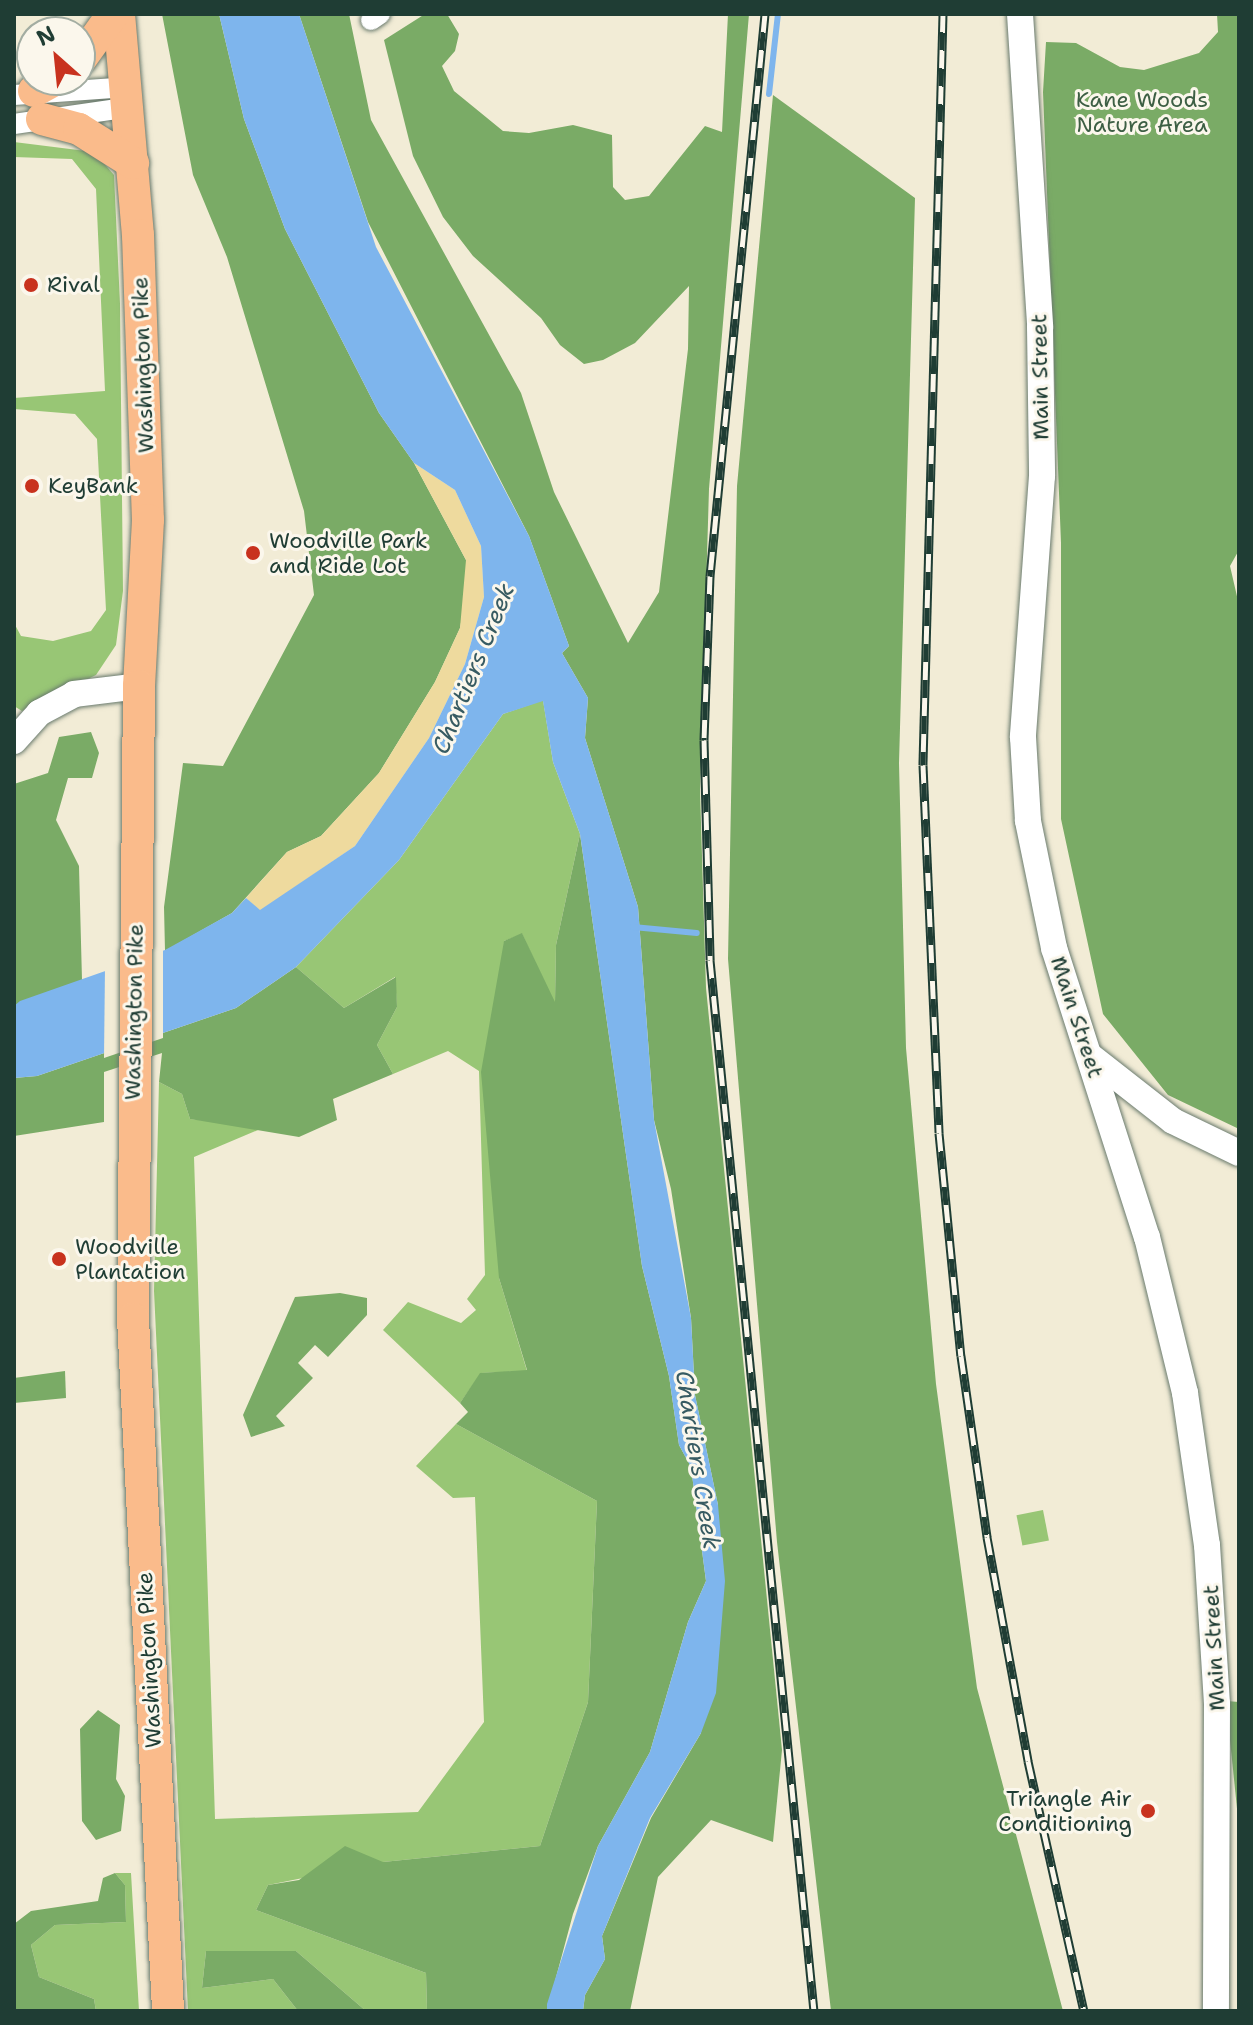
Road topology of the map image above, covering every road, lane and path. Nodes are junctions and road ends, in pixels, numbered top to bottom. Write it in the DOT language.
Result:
graph roads {
  1 [pos="116,14"];
  2 [pos="1020,14"];
  3 [pos="96,40"];
  4 [pos="128,97"];
  5 [pos="32,102"];
  6 [pos="133,163"];
  7 [pos="139,686"];
  8 [pos="18,727"];
  9 [pos="1090,1056"];
  10 [pos="1239,1153"];
  11 [pos="168,2011"];
  12 [pos="1216,2011"];
  1 -- 3 [label="main road"];
  1 -- 4 [label="main road, Washington Pike"];
  2 -- 9 [label="street, Main Street"];
  4 -- 5 [label="street"];
  4 -- 5 [label="street"];
  4 -- 6 [label="main road, Washington Pike"];
  5 -- 6 [label="main road"];
  6 -- 7 [label="main road, Washington Pike"];
  7 -- 8 [label="street"];
  7 -- 11 [label="main road, Washington Pike"];
  9 -- 10 [label="street"];
  9 -- 12 [label="street, Main Street"];
}
